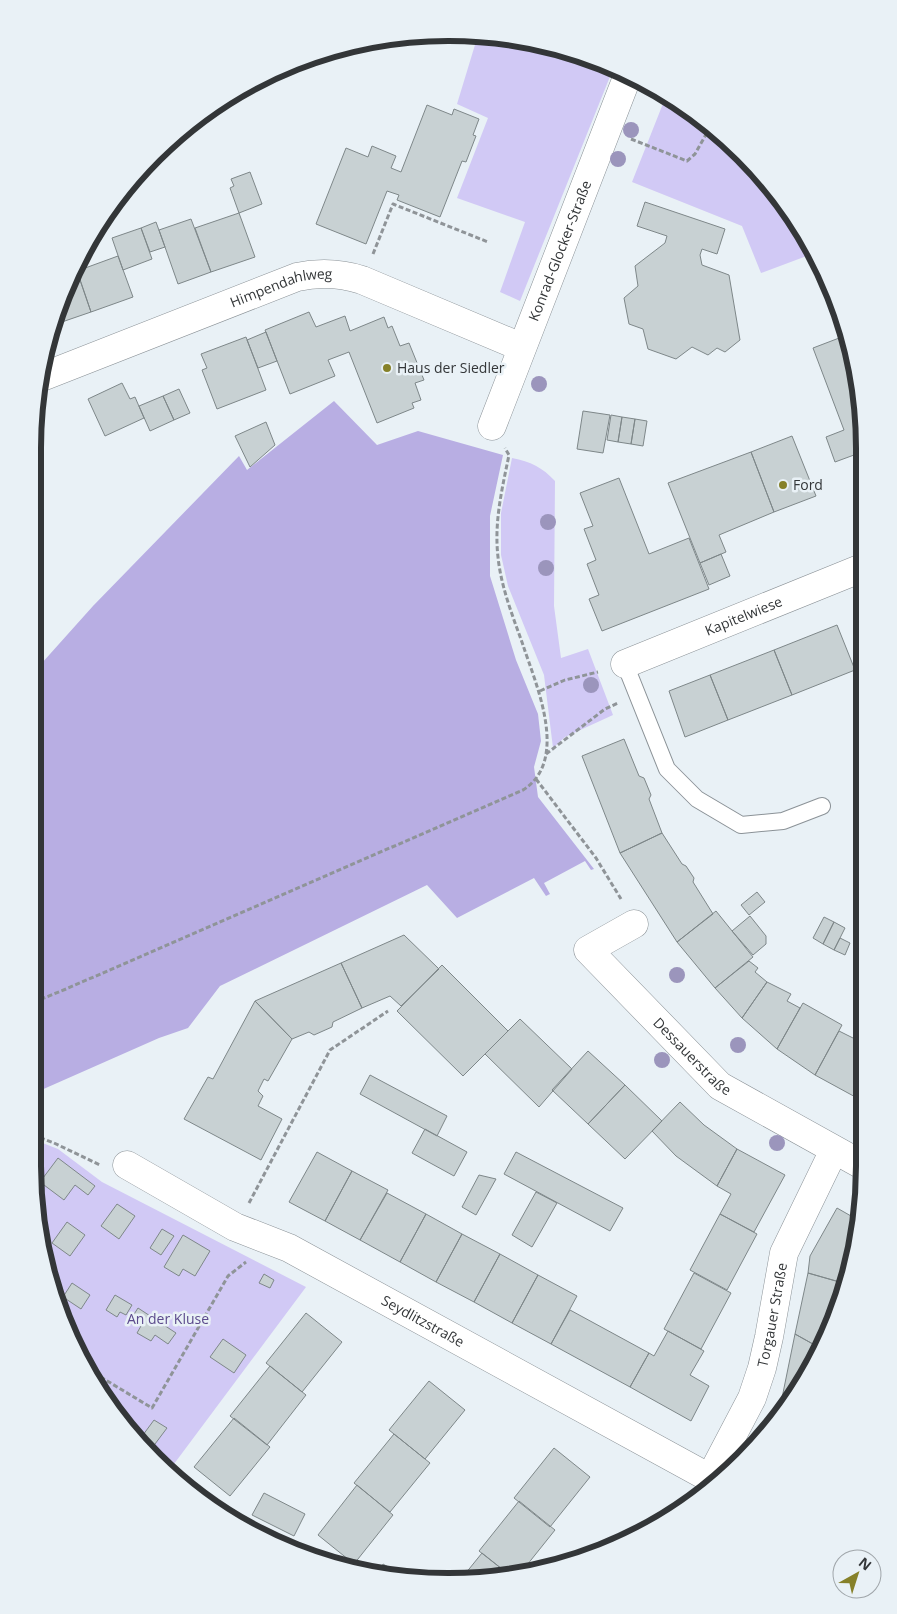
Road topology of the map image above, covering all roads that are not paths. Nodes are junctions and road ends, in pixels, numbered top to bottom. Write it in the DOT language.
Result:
graph roads {
  1 [pos="625,81"];
  2 [pos="521,347"];
  3 [pos="48,375"];
  4 [pos="492,426"];
  5 [pos="856,570"];
  6 [pos="625,664"];
  7 [pos="822,806"];
  8 [pos="634,924"];
  9 [pos="834,1150"];
  10 [pos="856,1162"];
  11 [pos="127,1165"];
  12 [pos="717,1472"];
  13 [pos="709,1478"];
  1 -- 2 [label="street, Konrad-Glocker-Straße"];
  2 -- 3 [label="street, Himpendahlweg"];
  2 -- 4 [label="street, Konrad-Glocker-Straße"];
  5 -- 6 [label="street, Kapitelwiese"];
  6 -- 7 [label="lane"];
  8 -- 9 [label="street, Dessauerstraße"];
  9 -- 10 [label="street, Dessauerstraße"];
  9 -- 12 [label="street, Torgauer Straße"];
  11 -- 13 [label="street, Seydlitzstraße"];
}
